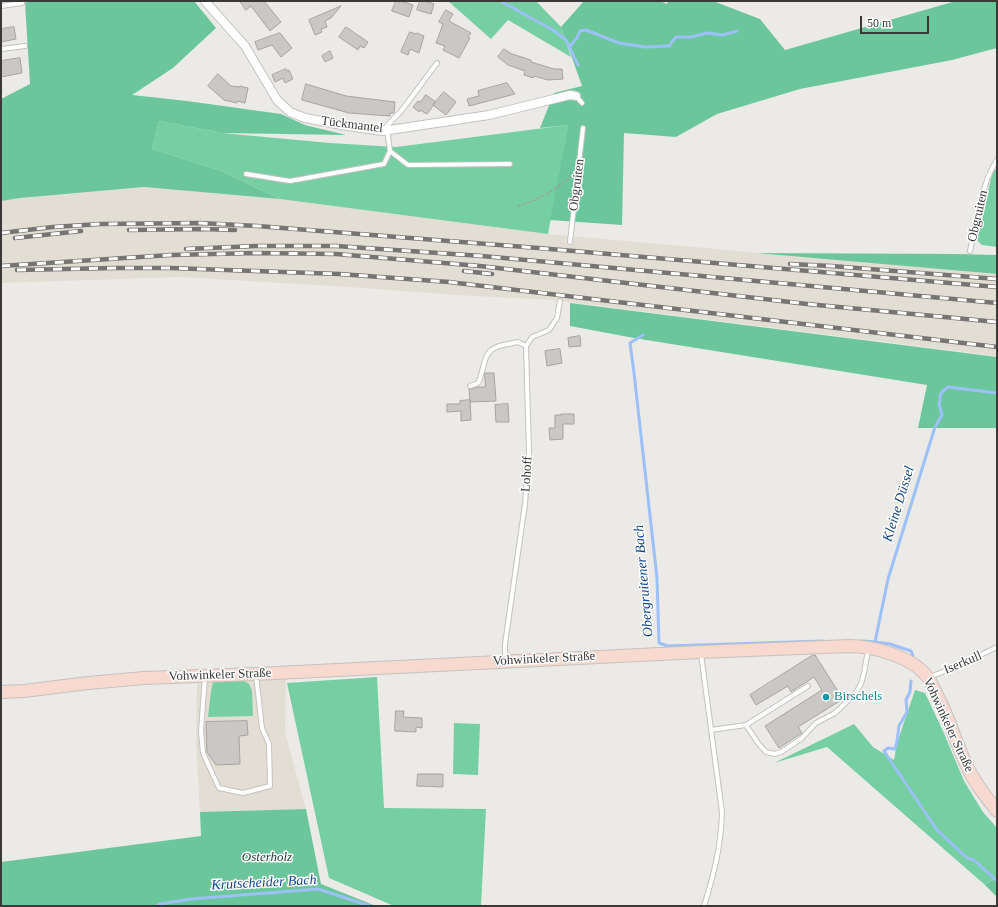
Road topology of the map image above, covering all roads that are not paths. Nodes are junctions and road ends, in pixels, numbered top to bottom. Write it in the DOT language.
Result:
graph roads {
  1 [pos="205,1"];
  2 [pos="22,3"];
  3 [pos="1,6"];
  4 [pos="25,46"];
  5 [pos="1,49"];
  6 [pos="436,63"];
  7 [pos="576,96"];
  8 [pos="582,103"];
  9 [pos="583,128"];
  10 [pos="385,130"];
  11 [pos="390,151"];
  12 [pos="997,160"];
  13 [pos="510,164"];
  14 [pos="246,174"];
  15 [pos="570,242"];
  16 [pos="970,251"];
  17 [pos="560,301"];
  18 [pos="526,346"];
  19 [pos="470,386"];
  20 [pos="868,647"];
  21 [pos="997,647"];
  22 [pos="700,652"];
  23 [pos="506,661"];
  24 [pos="256,674"];
  25 [pos="205,675"];
  26 [pos="928,678"];
  27 [pos="808,686"];
  28 [pos="1,692"];
  29 [pos="746,725"];
  30 [pos="711,730"];
  31 [pos="997,812"];
  32 [pos="704,906"];
  1 -- 10 [label="street, Tückmantel"];
  2 -- 3 [label="lane"];
  4 -- 5 [label="lane"];
  6 -- 10 [label="lane"];
  7 -- 8 [label="lane"];
  7 -- 10 [label="street, Tückmantel"];
  9 -- 15 [label="lane, Obgruiten"];
  10 -- 11 [label="lane"];
  11 -- 13 [label="lane"];
  11 -- 14 [label="lane"];
  12 -- 16 [label="lane, Obgruiten"];
  17 -- 18 [label="lane"];
  18 -- 19 [label="lane"];
  18 -- 23 [label="lane, Lohoff"];
  20 -- 22 [label="street, Vohwinkeler Straße"];
  20 -- 26 [label="street, Vohwinkeler Straße"];
  20 -- 29 [label="lane"];
  21 -- 26 [label="lane, Iserkull"];
  22 -- 23 [label="street, Vohwinkeler Straße"];
  22 -- 30 [label="lane"];
  23 -- 24 [label="street, Vohwinkeler Straße"];
  24 -- 25 [label="street, Vohwinkeler Straße"];
  24 -- 25 [label="lane"];
  25 -- 28 [label="street, Vohwinkeler Straße"];
  26 -- 31 [label="street, Vohwinkeler Straße"];
  27 -- 29 [label="lane"];
  29 -- 30 [label="lane"];
  30 -- 32 [label="lane"];
}
